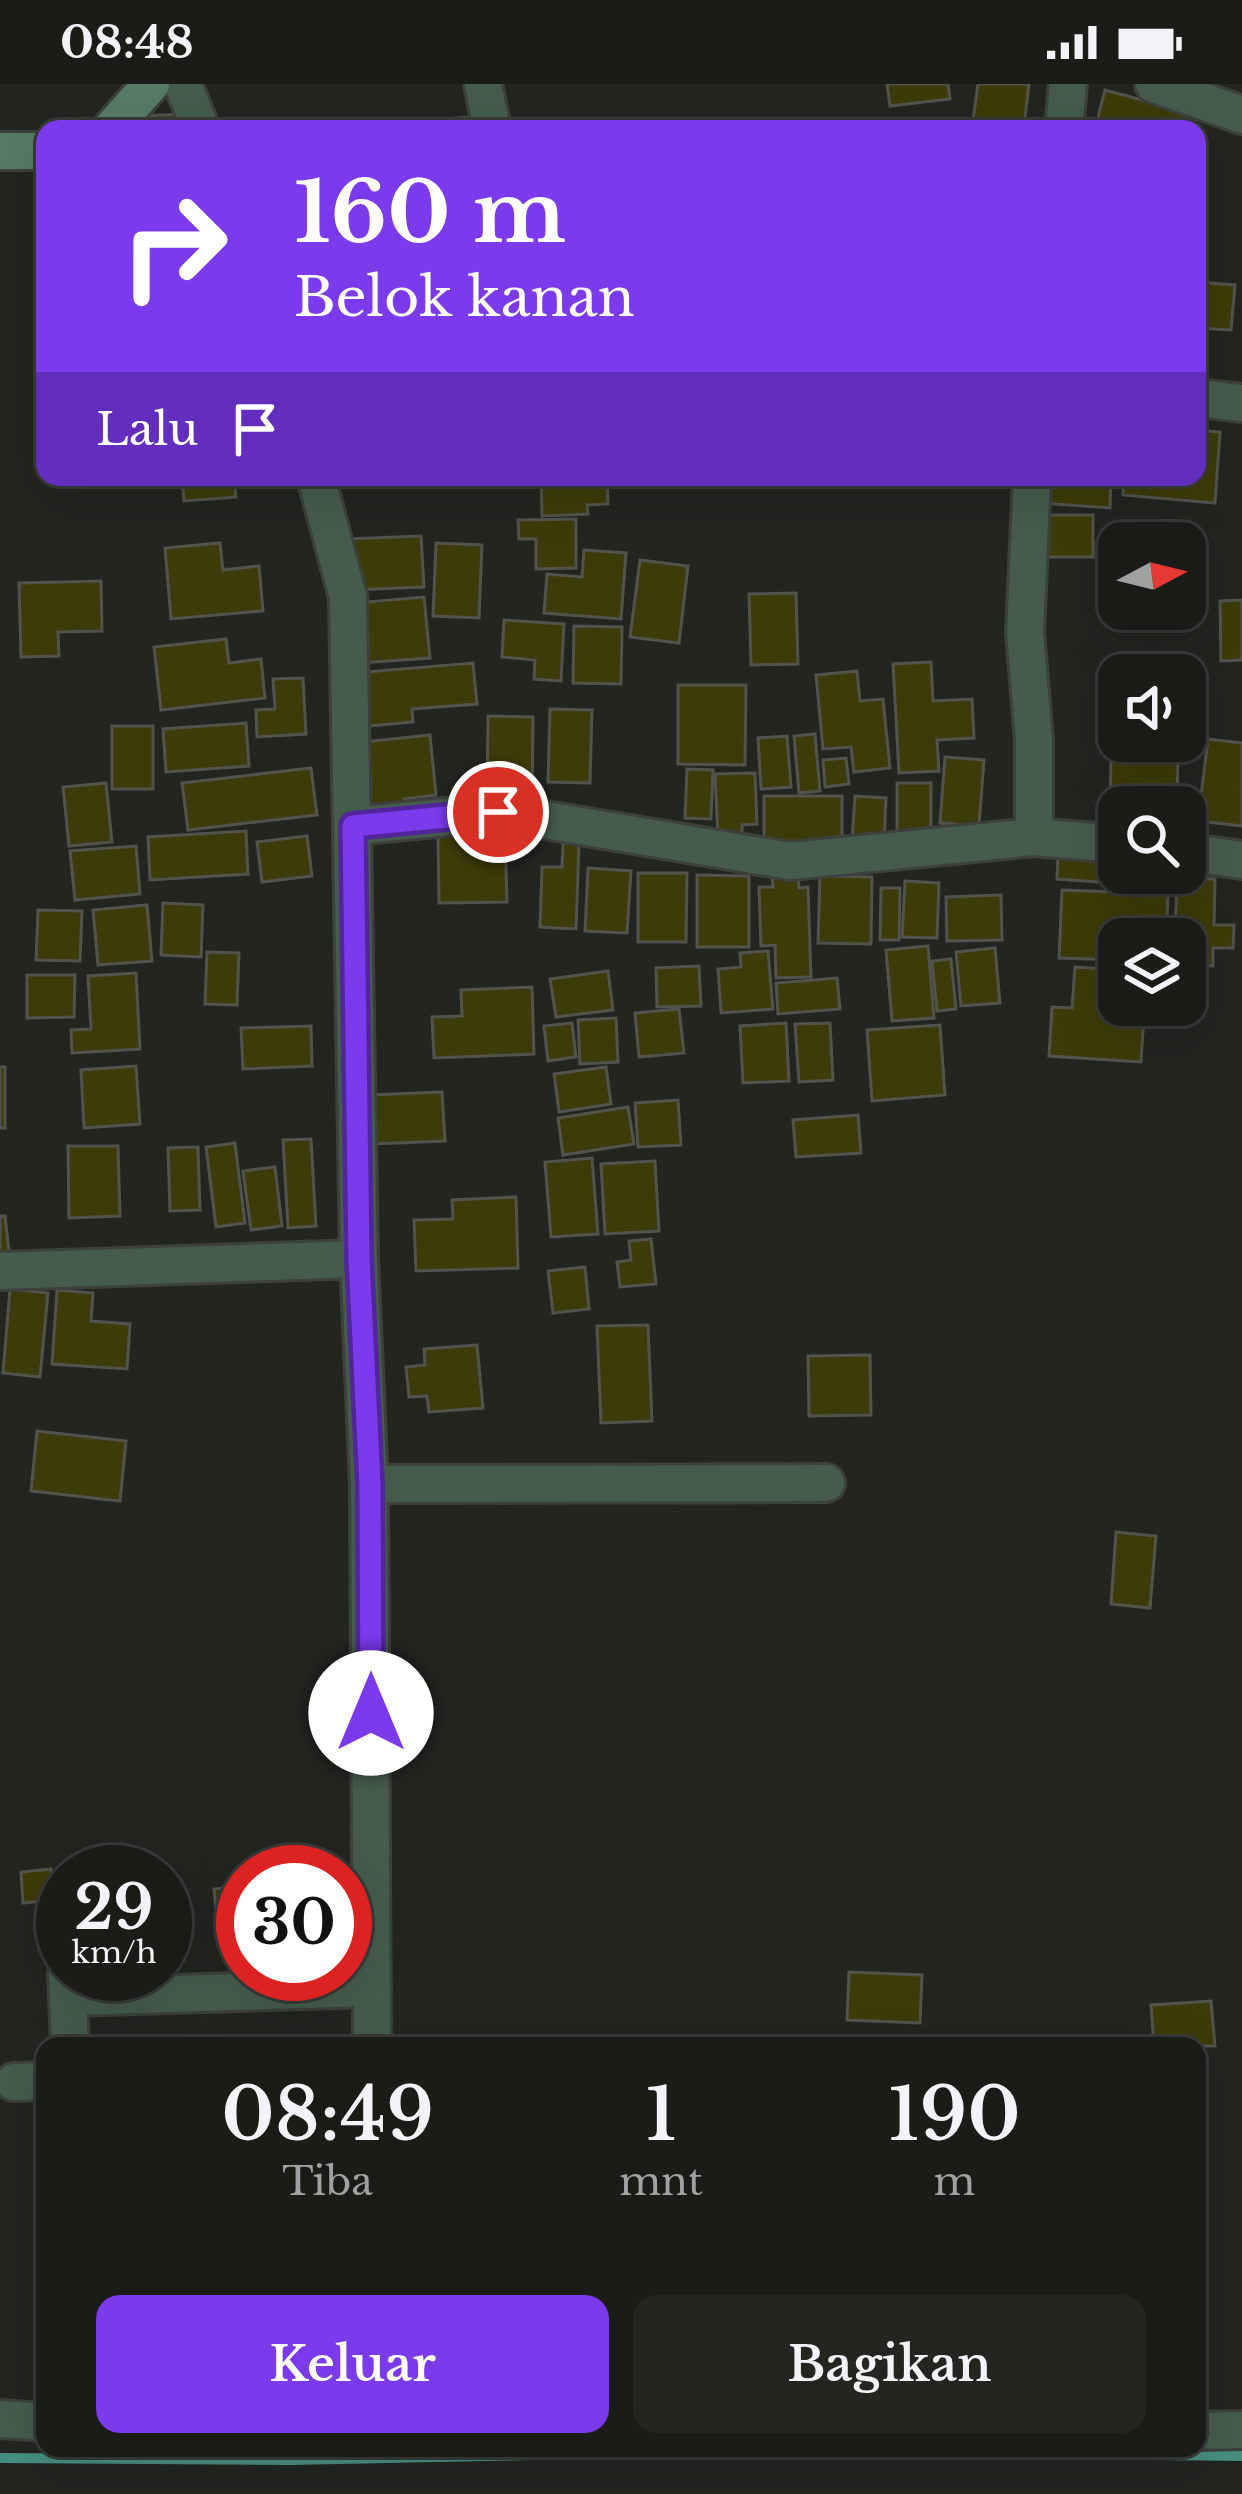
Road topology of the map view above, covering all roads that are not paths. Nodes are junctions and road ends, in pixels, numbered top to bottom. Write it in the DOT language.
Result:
graph roads {
  1 [pos="151,84"];
  2 [pos="183,84"];
  3 [pos="206,84"];
  4 [pos="484,84"];
  5 [pos="1068,84"];
  6 [pos="1154,84"];
  7 [pos="1242,115"];
  8 [pos="120,120"];
  9 [pos="197,120"];
  10 [pos="490,120"];
  11 [pos="1065,120"];
  12 [pos="0,151"];
  13 [pos="36,151"];
  14 [pos="1206,399"];
  15 [pos="1242,403"];
  16 [pos="318,486"];
  17 [pos="1032,486"];
  18 [pos="353,826"];
  19 [pos="1034,837"];
  20 [pos="1098,842"];
  21 [pos="1206,855"];
  22 [pos="1242,860"];
  23 [pos="359,1259"];
  24 [pos="0,1271"];
  25 [pos="826,1483"];
  26 [pos="370,1484"];
  27 [pos="371,1845"];
  28 [pos="68,2001"];
  29 [pos="372,2001"];
  30 [pos="70,2037"];
  31 [pos="372,2037"];
  32 [pos="0,2419"];
  33 [pos="36,2421"];
  34 [pos="1242,2430"];
  35 [pos="1206,2431"];
  1 -- 8 [label="street"];
  2 -- 3 [label="street"];
  2 -- 9 [label="street"];
  4 -- 10 [label="street"];
  5 -- 11 [label="street"];
  6 -- 7 [label="street"];
  12 -- 13 [label="street"];
  14 -- 15 [label="street"];
  16 -- 18 [label="street"];
  17 -- 19 [label="street"];
  18 -- 19 [label="street"];
  18 -- 23 [label="street"];
  19 -- 20 [label="street"];
  21 -- 22 [label="street"];
  23 -- 24 [label="street"];
  23 -- 26 [label="street"];
  25 -- 26 [label="street"];
  26 -- 27 [label="street"];
  28 -- 30 [label="street"];
  29 -- 31 [label="street"];
  32 -- 33 [label="street"];
  34 -- 35 [label="street"];
}
